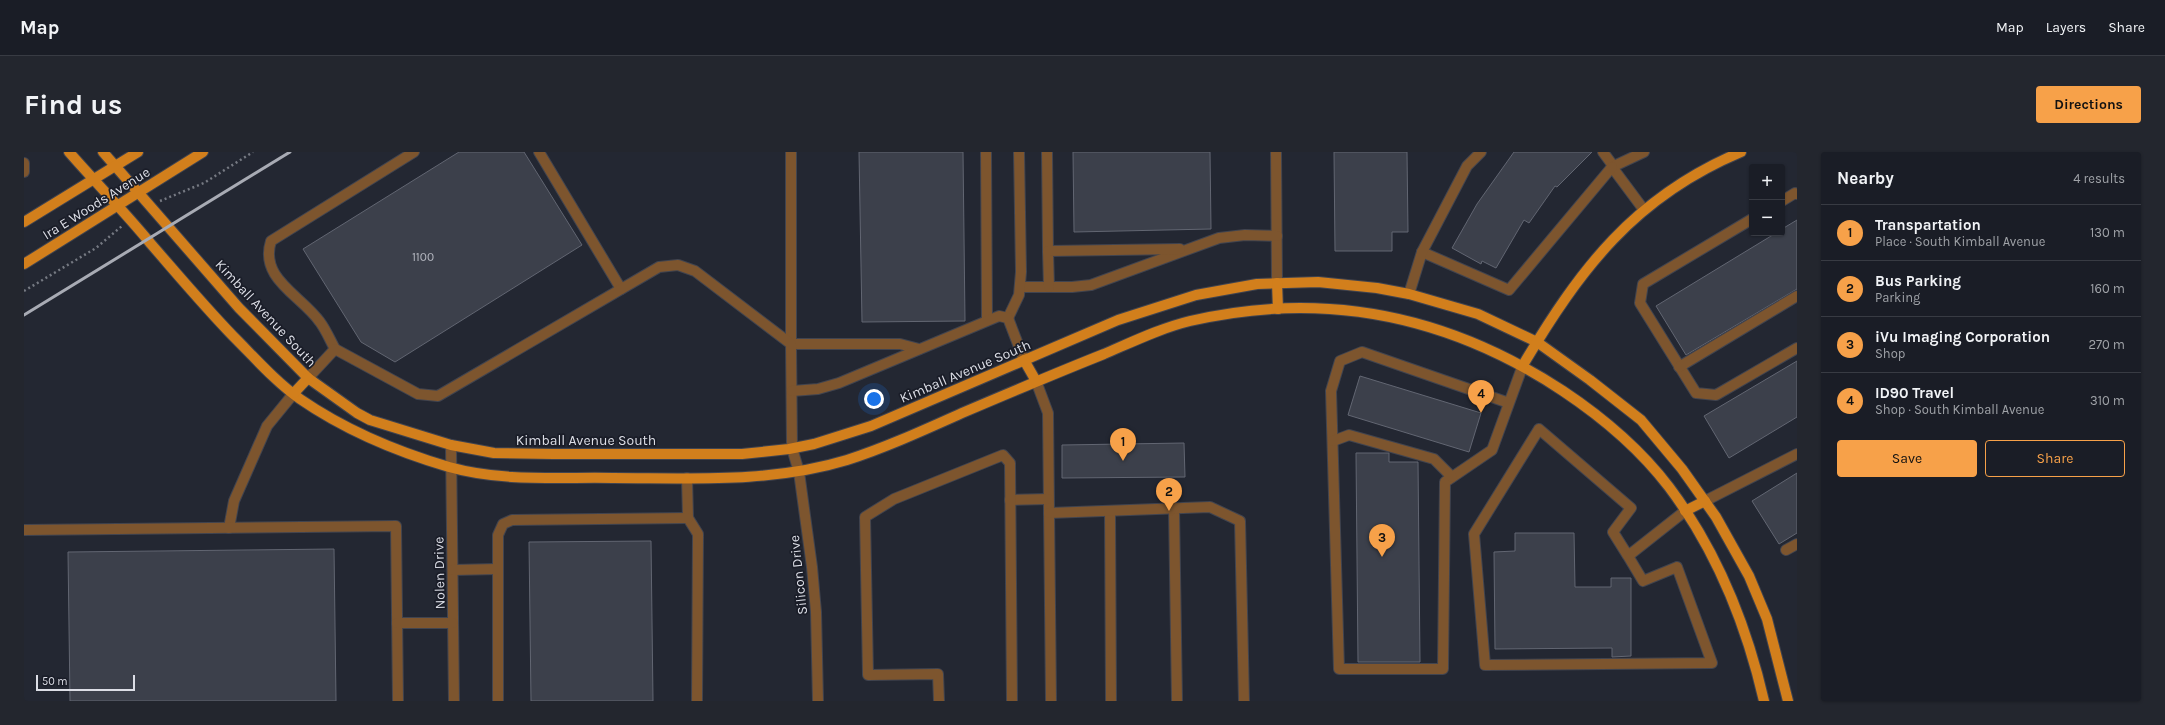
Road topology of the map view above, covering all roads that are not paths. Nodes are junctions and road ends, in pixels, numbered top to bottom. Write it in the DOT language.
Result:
graph roads {
  1 [pos="69,152"];
  2 [pos="103,152"];
  3 [pos="138,152"];
  4 [pos="204,152"];
  5 [pos="414,152"];
  6 [pos="539,152"];
  7 [pos="792,152"];
  8 [pos="986,152"];
  9 [pos="1019,152"];
  10 [pos="1047,152"];
  11 [pos="1276,152"];
  12 [pos="1481,152"];
  13 [pos="1602,152"];
  14 [pos="1644,152"];
  15 [pos="1741,152"];
  16 [pos="24,163"];
  17 [pos="116,166"];
  18 [pos="1613,167"];
  19 [pos="24,172"];
  20 [pos="93,180"];
  21 [pos="138,192"];
  22 [pos="1797,194"];
  23 [pos="1784,200"];
  24 [pos="117,206"];
  25 [pos="1644,210"];
  26 [pos="1749,221"];
  27 [pos="24,222"];
  28 [pos="1277,236"];
  29 [pos="1187,249"];
  30 [pos="1048,251"];
  31 [pos="1422,252"];
  32 [pos="24,264"];
  33 [pos="1277,284"];
  34 [pos="1020,287"];
  35 [pos="1049,287"];
  36 [pos="621,289"];
  37 [pos="1409,294"];
  38 [pos="1797,296"];
  39 [pos="1278,309"];
  40 [pos="1008,318"];
  41 [pos="987,320"];
  42 [pos="1537,342"];
  43 [pos="791,344"];
  44 [pos="1797,348"];
  45 [pos="335,349"];
  46 [pos="919,349"];
  47 [pos="1024,360"];
  48 [pos="1523,366"];
  49 [pos="1679,367"];
  50 [pos="308,378"];
  51 [pos="1036,381"];
  52 [pos="792,391"];
  53 [pos="294,393"];
  54 [pos="1509,403"];
  55 [pos="1332,441"];
  56 [pos="451,445"];
  57 [pos="792,448"];
  58 [pos="1797,454"];
  59 [pos="452,468"];
  60 [pos="799,472"];
  61 [pos="1452,477"];
  62 [pos="688,478"];
  63 [pos="1048,499"];
  64 [pos="1010,500"];
  65 [pos="1705,501"];
  66 [pos="1174,508"];
  67 [pos="1110,511"];
  68 [pos="1685,511"];
  69 [pos="1049,513"];
  70 [pos="688,518"];
  71 [pos="229,528"];
  72 [pos="24,530"];
  73 [pos="1797,544"];
  74 [pos="1786,550"];
  75 [pos="1628,556"];
  76 [pos="498,569"];
  77 [pos="453,570"];
  78 [pos="397,623"];
  79 [pos="453,623"];
  80 [pos="398,701"];
  81 [pos="454,701"];
  82 [pos="498,701"];
  83 [pos="697,701"];
  84 [pos="818,701"];
  85 [pos="939,701"];
  86 [pos="1012,701"];
  87 [pos="1051,701"];
  88 [pos="1111,701"];
  89 [pos="1177,701"];
  90 [pos="1244,701"];
  91 [pos="1764,701"];
  92 [pos="1788,701"];
  1 -- 20 [label="main road"];
  2 -- 17 [label="main road, Kimball Avenue South"];
  3 -- 17 [label="main road, Ira E Woods Avenue"];
  4 -- 21 [label="main road, Ira E Woods Avenue"];
  5 -- 45 [label="street"];
  6 -- 36 [label="street"];
  7 -- 43 [label="street, Silicon Drive"];
  8 -- 41 [label="street"];
  9 -- 34 [label="street"];
  10 -- 30 [label="street"];
  11 -- 28 [label="street"];
  12 -- 31 [label="street"];
  13 -- 18 [label="street"];
  14 -- 18 [label="street"];
  15 -- 25 [label="main road"];
  16 -- 19 [label="street"];
  17 -- 20 [label="main road, Ira E Woods Avenue"];
  17 -- 21 [label="main road, Kimball Avenue South"];
  18 -- 25 [label="street"];
  18 -- 31 [label="street"];
  20 -- 24 [label="main road"];
  20 -- 27 [label="main road, Ira E Woods Avenue"];
  21 -- 24 [label="main road, Ira E Woods Avenue"];
  21 -- 50 [label="main road, Kimball Avenue South"];
  22 -- 23 [label="street"];
  24 -- 32 [label="main road, Ira E Woods Avenue"];
  24 -- 53 [label="main road"];
  25 -- 42 [label="main road"];
  26 -- 49 [label="street"];
  28 -- 29 [label="street"];
  28 -- 33 [label="street"];
  29 -- 30 [label="street"];
  29 -- 35 [label="street"];
  30 -- 35 [label="street"];
  31 -- 37 [label="street"];
  33 -- 37 [label="main road, Kimball Avenue South"];
  33 -- 39 [label="main road"];
  33 -- 47 [label="main road, Kimball Avenue South"];
  34 -- 35 [label="street"];
  34 -- 40 [label="street"];
  36 -- 43 [label="street"];
  36 -- 45 [label="street"];
  37 -- 42 [label="main road, Kimball Avenue South"];
  38 -- 49 [label="street"];
  39 -- 48 [label="main road"];
  39 -- 51 [label="main road"];
  40 -- 41 [label="street"];
  40 -- 47 [label="street"];
  41 -- 46 [label="street"];
  42 -- 48 [label="main road"];
  42 -- 65 [label="main road, Kimball Avenue South"];
  43 -- 46 [label="street"];
  43 -- 52 [label="street, Silicon Drive"];
  44 -- 49 [label="street"];
  45 -- 50 [label="street"];
  46 -- 52 [label="street"];
  47 -- 51 [label="main road"];
  47 -- 57 [label="main road, Kimball Avenue South"];
  48 -- 54 [label="street"];
  48 -- 68 [label="main road"];
  50 -- 53 [label="main road"];
  50 -- 56 [label="main road, Kimball Avenue South"];
  51 -- 60 [label="main road"];
  51 -- 63 [label="street"];
  52 -- 57 [label="street, Silicon Drive"];
  53 -- 59 [label="main road"];
  53 -- 71 [label="street"];
  54 -- 55 [label="street"];
  54 -- 61 [label="street"];
  55 -- 61 [label="street"];
  55 -- 61 [label="street"];
  56 -- 57 [label="main road, Kimball Avenue South"];
  56 -- 59 [label="street, Nolen Drive"];
  57 -- 60 [label="street, Silicon Drive"];
  58 -- 65 [label="street"];
  59 -- 62 [label="main road"];
  59 -- 77 [label="street, Nolen Drive"];
  60 -- 62 [label="main road"];
  60 -- 84 [label="street, Silicon Drive"];
  62 -- 70 [label="street"];
  63 -- 64 [label="street"];
  63 -- 69 [label="street"];
  64 -- 85 [label="street"];
  64 -- 86 [label="street"];
  65 -- 68 [label="main road"];
  65 -- 92 [label="main road, Kimball Avenue South"];
  66 -- 67 [label="street"];
  66 -- 89 [label="street"];
  66 -- 90 [label="street"];
  67 -- 69 [label="street"];
  67 -- 88 [label="street"];
  68 -- 75 [label="street"];
  68 -- 91 [label="main road"];
  69 -- 87 [label="street"];
  70 -- 76 [label="street"];
  70 -- 83 [label="street"];
  71 -- 72 [label="street"];
  71 -- 78 [label="street"];
  73 -- 74 [label="street"];
  75 -- 75 [label="street"];
  76 -- 77 [label="street"];
  76 -- 82 [label="street"];
  77 -- 79 [label="street, Nolen Drive"];
  78 -- 79 [label="street"];
  78 -- 80 [label="street"];
  79 -- 81 [label="street, Nolen Drive"];
}
